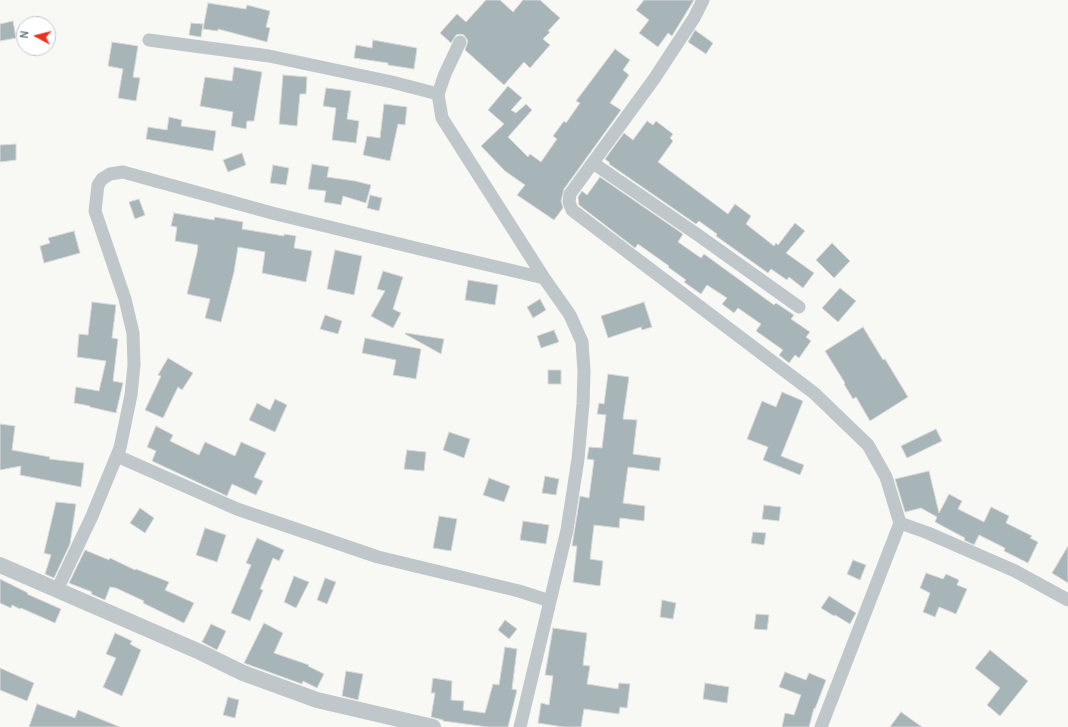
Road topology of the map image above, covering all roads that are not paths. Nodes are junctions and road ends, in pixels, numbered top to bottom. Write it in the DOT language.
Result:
graph roads {
  1 [pos="703,0"];
  2 [pos="149,40"];
  3 [pos="460,42"];
  4 [pos="438,94"];
  5 [pos="593,163"];
  6 [pos="544,278"];
  7 [pos="799,307"];
  8 [pos="117,456"];
  9 [pos="900,523"];
  10 [pos="0,565"];
  11 [pos="57,590"];
  12 [pos="1068,600"];
  13 [pos="550,601"];
  14 [pos="433,727"];
  15 [pos="520,727"];
  16 [pos="821,727"];
  1 -- 5 [label="street"];
  2 -- 4 [label="street"];
  3 -- 4 [label="street"];
  4 -- 6 [label="street"];
  5 -- 7 [label="street"];
  5 -- 9 [label="street"];
  6 -- 8 [label="street"];
  6 -- 13 [label="street"];
  8 -- 11 [label="street"];
  8 -- 13 [label="street"];
  9 -- 12 [label="street"];
  9 -- 16 [label="street"];
  10 -- 11 [label="street"];
  11 -- 14 [label="street"];
  13 -- 15 [label="street"];
}
